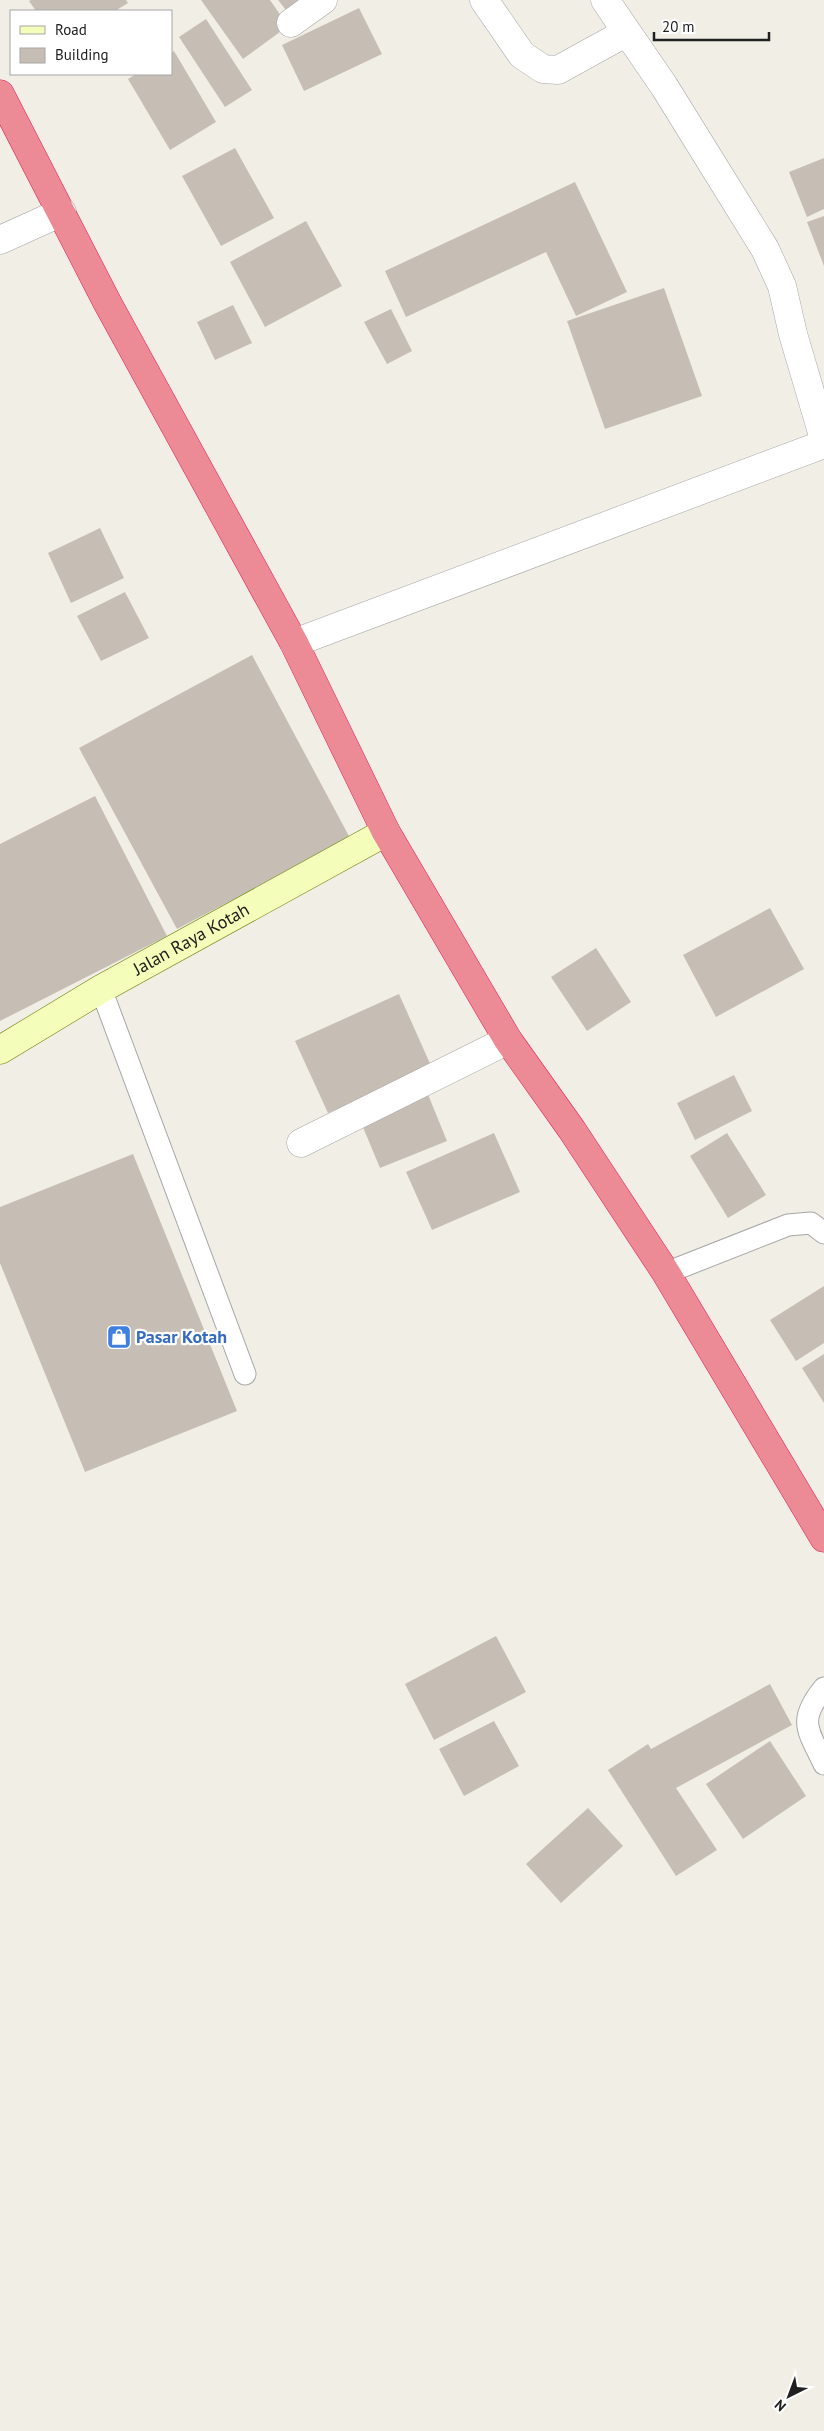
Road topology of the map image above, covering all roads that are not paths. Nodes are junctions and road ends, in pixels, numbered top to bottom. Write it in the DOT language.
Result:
graph roads {
  1 [pos="323,0"];
  2 [pos="484,0"];
  3 [pos="605,0"];
  4 [pos="291,23"];
  5 [pos="627,32"];
  6 [pos="0,94"];
  7 [pos="62,212"];
  8 [pos="0,240"];
  9 [pos="824,439"];
  10 [pos="824,444"];
  11 [pos="294,643"];
  12 [pos="386,832"];
  13 [pos="101,989"];
  14 [pos="508,1040"];
  15 [pos="0,1050"];
  16 [pos="301,1143"];
  17 [pos="824,1233"];
  18 [pos="666,1273"];
  19 [pos="244,1374"];
  20 [pos="824,1538"];
  21 [pos="824,1688"];
  22 [pos="824,1764"];
  1 -- 4 [label="street"];
  2 -- 5 [label="street"];
  3 -- 5 [label="street"];
  5 -- 9 [label="street"];
  6 -- 7 [label="highway"];
  7 -- 8 [label="street"];
  7 -- 11 [label="highway"];
  10 -- 11 [label="street"];
  11 -- 12 [label="highway"];
  12 -- 13 [label="street, Jalan Raya Kotah"];
  12 -- 14 [label="highway"];
  13 -- 15 [label="street, Jalan Raya Kotah"];
  13 -- 19 [label="lane"];
  14 -- 16 [label="street"];
  14 -- 18 [label="highway"];
  17 -- 18 [label="lane"];
  18 -- 20 [label="highway"];
  21 -- 22 [label="lane"];
}
